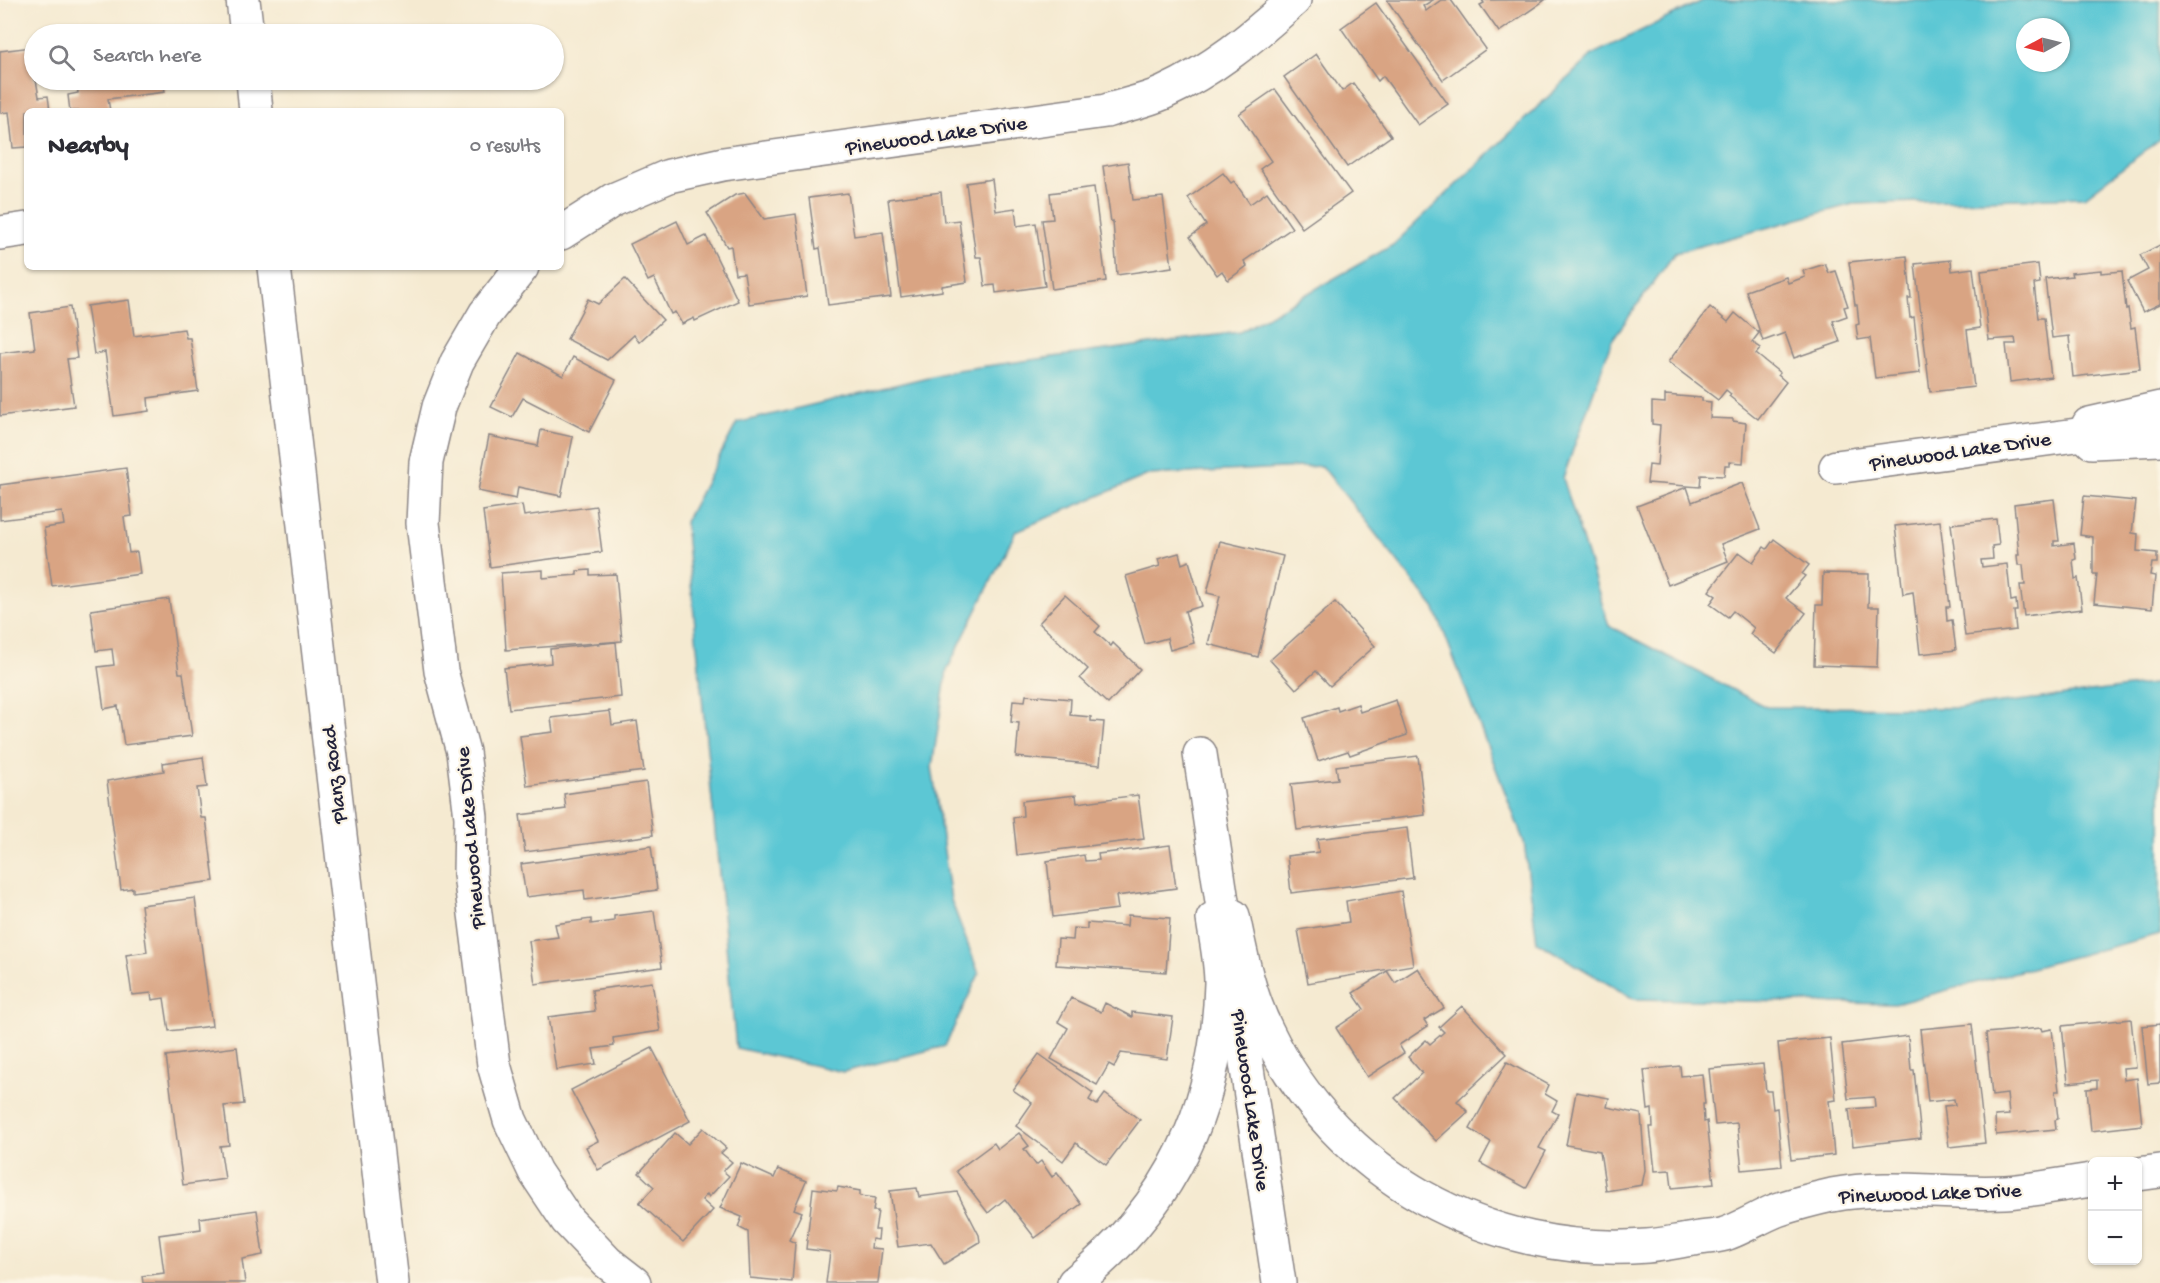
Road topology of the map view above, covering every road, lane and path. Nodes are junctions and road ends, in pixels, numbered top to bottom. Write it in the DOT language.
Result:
graph roads {
  1 [pos="243,0"];
  2 [pos="1294,0"];
  3 [pos="246,24"];
  4 [pos="254,90"];
  5 [pos="256,108"];
  6 [pos="24,230"];
  7 [pos="564,231"];
  8 [pos="0,233"];
  9 [pos="274,270"];
  10 [pos="520,270"];
  11 [pos="2160,408"];
  12 [pos="2084,434"];
  13 [pos="2160,439"];
  14 [pos="1836,467"];
  15 [pos="1200,754"];
  16 [pos="1225,917"];
  17 [pos="2160,1171"];
  18 [pos="2142,1173"];
  19 [pos="2088,1181"];
  20 [pos="392,1283"];
  21 [pos="634,1283"];
  22 [pos="1074,1283"];
  23 [pos="1279,1283"];
  1 -- 3 [label="street"];
  2 -- 7 [label="street, Pinewood Lake Drive"];
  4 -- 5 [label="street"];
  6 -- 8 [label="street"];
  9 -- 20 [label="street, Planz Road"];
  10 -- 21 [label="street, Pinewood Lake Drive"];
  11 -- 12 [label="street, Pinewood Lake Drive"];
  12 -- 13 [label="street, Pinewood Lake Drive"];
  12 -- 14 [label="street, Pinewood Lake Drive"];
  15 -- 16 [label="street, Pinewood Lake Drive"];
  16 -- 19 [label="street, Pinewood Lake Drive"];
  16 -- 22 [label="street, Pinewood Lake Drive"];
  16 -- 23 [label="street, Pinewood Lake Drive"];
  17 -- 18 [label="street"];
}
